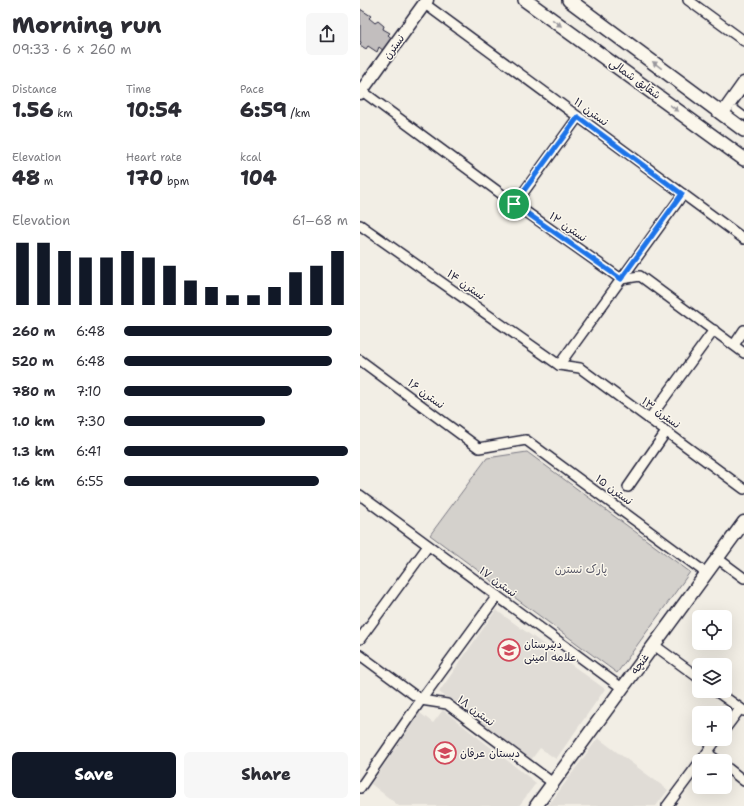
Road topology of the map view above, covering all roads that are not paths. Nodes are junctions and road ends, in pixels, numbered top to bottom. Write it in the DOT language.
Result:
graph roads {
  1 [pos="526,0"];
  2 [pos="570,0"];
  3 [pos="688,0"];
  4 [pos="426,2"];
  5 [pos="744,41"];
  6 [pos="744,83"];
  7 [pos="361,92"];
  8 [pos="736,110"];
  9 [pos="722,114"];
  10 [pos="744,116"];
  11 [pos="578,117"];
  12 [pos="744,130"];
  13 [pos="744,159"];
  14 [pos="682,194"];
  15 [pos="514,204"];
  16 [pos="360,225"];
  17 [pos="744,239"];
  18 [pos="621,279"];
  19 [pos="714,330"];
  20 [pos="744,330"];
  21 [pos="734,345"];
  22 [pos="744,353"];
  23 [pos="360,360"];
  24 [pos="559,365"];
  25 [pos="648,419"];
  26 [pos="666,432"];
  27 [pos="479,448"];
  28 [pos="628,487"];
  29 [pos="744,489"];
  30 [pos="360,495"];
  31 [pos="744,522"];
  32 [pos="428,546"];
  33 [pos="717,558"];
  34 [pos="706,573"];
  35 [pos="744,578"];
  36 [pos="497,596"];
  37 [pos="360,639"];
  38 [pos="654,645"];
  39 [pos="360,655"];
  40 [pos="692,673"];
  41 [pos="622,688"];
  42 [pos="726,698"];
  43 [pos="421,700"];
  44 [pos="742,710"];
  45 [pos="732,721"];
  46 [pos="712,746"];
  47 [pos="707,753"];
  48 [pos="732,772"];
  49 [pos="692,773"];
  50 [pos="744,781"];
  51 [pos="553,783"];
  52 [pos="360,788"];
  53 [pos="536,806"];
  54 [pos="667,806"];
  1 -- 13 [label="main road, شقایق شمالی, one-way"];
  9 -- 2 [label="main road, one-way"];
  3 -- 5 [label="street"];
  4 -- 7 [label="street, نسترن"];
  4 -- 11 [label="street, نسترن ۱۱"];
  6 -- 9 [label="street"];
  7 -- 15 [label="street, نسترن ۱۲"];
  8 -- 10 [label="street"];
  9 -- 12 [label="main road"];
  11 -- 14 [label="street, نسترن ۱۱"];
  11 -- 15 [label="street"];
  14 -- 17 [label="street, نسترن ۱۱"];
  14 -- 18 [label="street"];
  15 -- 18 [label="street, نسترن ۱۲"];
  16 -- 24 [label="street, نسترن ۱۴"];
  18 -- 19 [label="street"];
  18 -- 24 [label="street"];
  19 -- 21 [label="street"];
  19 -- 25 [label="street"];
  20 -- 21 [label="street"];
  21 -- 22 [label="street"];
  23 -- 27 [label="street, نسترن ۱۶"];
  24 -- 25 [label="street, نسترن ۱۳"];
  25 -- 26 [label="street, نسترن ۱۳"];
  26 -- 28 [label="street"];
  26 -- 29 [label="street, نسترن ۱۳"];
  27 -- 34 [label="street, نسترن ۱۵"];
  30 -- 32 [label="street, نسترن ۱۷"];
  31 -- 33 [label="street, غنچه"];
  32 -- 36 [label="street, نسترن ۱۷"];
  32 -- 37 [label="street"];
  33 -- 34 [label="street, غنچه"];
  33 -- 35 [label="street"];
  34 -- 38 [label="street, غنچه"];
  36 -- 41 [label="street, نسترن ۱۷"];
  36 -- 43 [label="street"];
  38 -- 40 [label="street"];
  38 -- 41 [label="street, غنچه"];
  39 -- 43 [label="street, نسترن ۱۸"];
  41 -- 51 [label="street, غنچه"];
  42 -- 44 [label="street"];
  43 -- 51 [label="street, نسترن ۱۸"];
  43 -- 52 [label="street"];
  44 -- 45 [label="street"];
  46 -- 47 [label="street"];
  48 -- 50 [label="street"];
  49 -- 54 [label="street"];
  51 -- 53 [label="street, غنچه"];
}
